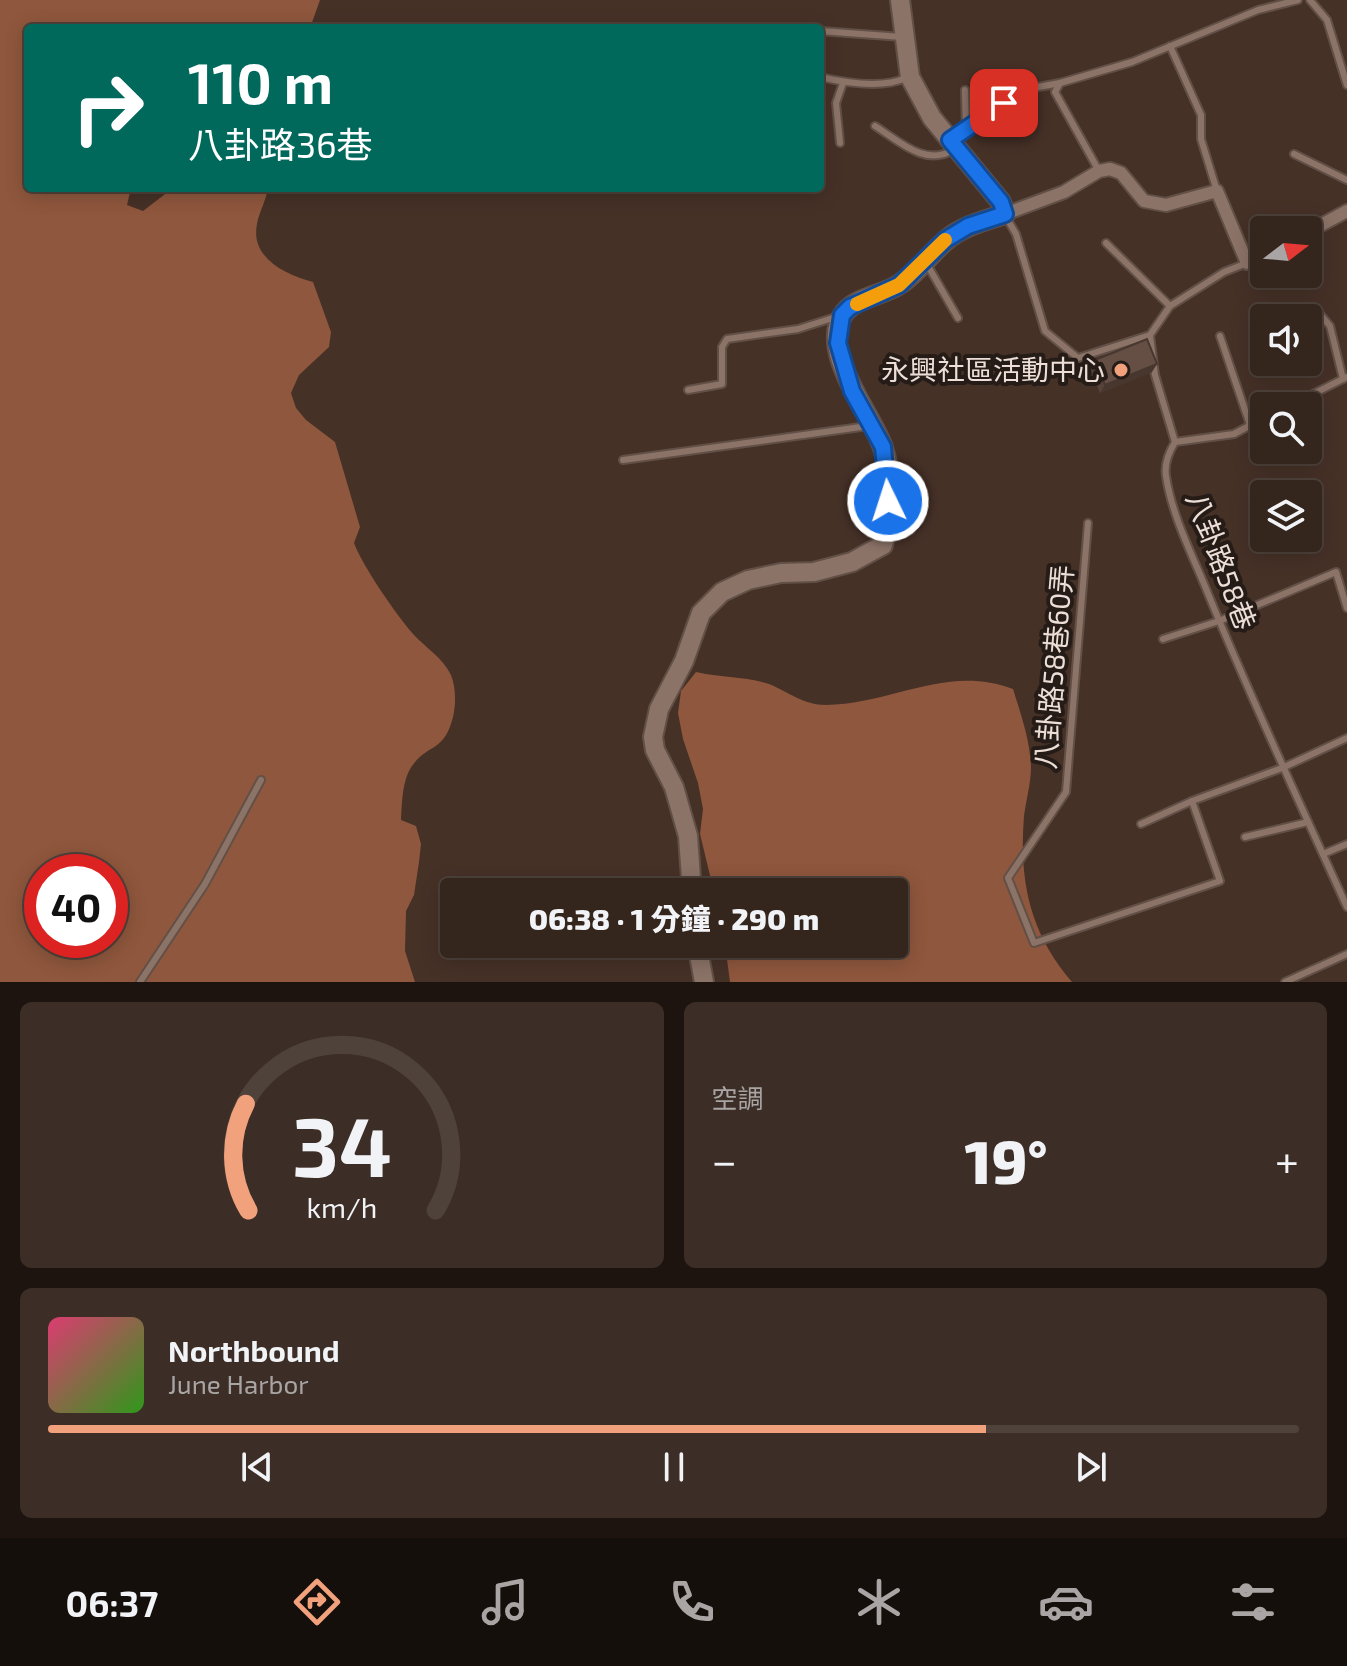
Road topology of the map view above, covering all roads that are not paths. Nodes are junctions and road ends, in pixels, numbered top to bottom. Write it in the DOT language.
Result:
graph roads {
  1 [pos="900,0"];
  2 [pos="1298,0"];
  3 [pos="1310,0"];
  4 [pos="824,31"];
  5 [pos="902,37"];
  6 [pos="1170,46"];
  7 [pos="910,77"];
  8 [pos="824,78"];
  9 [pos="843,83"];
  10 [pos="1060,83"];
  11 [pos="1347,85"];
  12 [pos="965,90"];
  13 [pos="875,126"];
  14 [pos="966,129"];
  15 [pos="840,143"];
  16 [pos="953,144"];
  17 [pos="1294,154"];
  18 [pos="1099,171"];
  19 [pos="1347,180"];
  20 [pos="1217,191"];
  21 [pos="1347,211"];
  22 [pos="1005,214"];
  23 [pos="1322,224"];
  24 [pos="1106,243"];
  25 [pos="925,262"];
  26 [pos="1250,262"];
  27 [pos="1247,263"];
  28 [pos="1170,306"];
  29 [pos="842,315"];
  30 [pos="1322,317"];
  31 [pos="958,318"];
  32 [pos="1150,335"];
  33 [pos="1220,336"];
  34 [pos="1345,378"];
  35 [pos="688,390"];
  36 [pos="1317,392"];
  37 [pos="1250,425"];
  38 [pos="872,426"];
  39 [pos="1175,442"];
  40 [pos="623,460"];
  41 [pos="1088,523"];
  42 [pos="1347,608"];
  43 [pos="1219,621"];
  44 [pos="1163,639"];
  45 [pos="1347,738"];
  46 [pos="1282,768"];
  47 [pos="261,780"];
  48 [pos="1192,801"];
  49 [pos="1308,822"];
  50 [pos="1141,824"];
  51 [pos="1245,837"];
  52 [pos="1347,844"];
  53 [pos="1323,854"];
  54 [pos="691,878"];
  55 [pos="1347,907"];
  56 [pos="1347,954"];
  57 [pos="700,958"];
  58 [pos="140,982"];
  59 [pos="704,982"];
  60 [pos="1285,982"];
  1 -- 5 [label="street"];
  2 -- 6 [label="lane"];
  3 -- 11 [label="lane"];
  4 -- 5 [label="lane"];
  5 -- 7 [label="street"];
  6 -- 10 [label="lane"];
  6 -- 20 [label="lane"];
  7 -- 9 [label="lane"];
  7 -- 16 [label="street"];
  8 -- 9 [label="lane"];
  9 -- 15 [label="lane"];
  10 -- 14 [label="lane"];
  10 -- 18 [label="lane"];
  12 -- 14 [label="lane"];
  13 -- 16 [label="lane"];
  14 -- 16 [label="lane"];
  16 -- 22 [label="street"];
  17 -- 19 [label="lane"];
  18 -- 20 [label="street"];
  18 -- 22 [label="street"];
  20 -- 27 [label="street"];
  21 -- 23 [label="street"];
  22 -- 25 [label="street"];
  22 -- 32 [label="lane"];
  24 -- 28 [label="lane"];
  25 -- 29 [label="street"];
  25 -- 31 [label="lane"];
  26 -- 27 [label="street"];
  27 -- 28 [label="lane"];
  28 -- 32 [label="lane"];
  29 -- 35 [label="lane"];
  29 -- 38 [label="street"];
  30 -- 34 [label="lane"];
  32 -- 39 [label="lane, 八卦路58巷"];
  33 -- 37 [label="lane"];
  34 -- 36 [label="lane"];
  37 -- 39 [label="lane"];
  38 -- 40 [label="lane"];
  38 -- 54 [label="street"];
  39 -- 43 [label="lane, 八卦路58巷"];
  41 -- 48 [label="lane, 八卦路58巷60弄"];
  42 -- 43 [label="lane"];
  43 -- 44 [label="lane"];
  43 -- 46 [label="lane, 八卦路58巷"];
  45 -- 46 [label="lane"];
  46 -- 48 [label="lane"];
  46 -- 49 [label="lane, 八卦路58巷"];
  47 -- 58 [label="lane"];
  48 -- 50 [label="lane"];
  49 -- 51 [label="lane"];
  49 -- 53 [label="lane, 八卦路58巷"];
  52 -- 53 [label="lane"];
  53 -- 55 [label="lane, 八卦路58巷"];
  56 -- 60 [label="lane"];
  57 -- 59 [label="street"];
}
